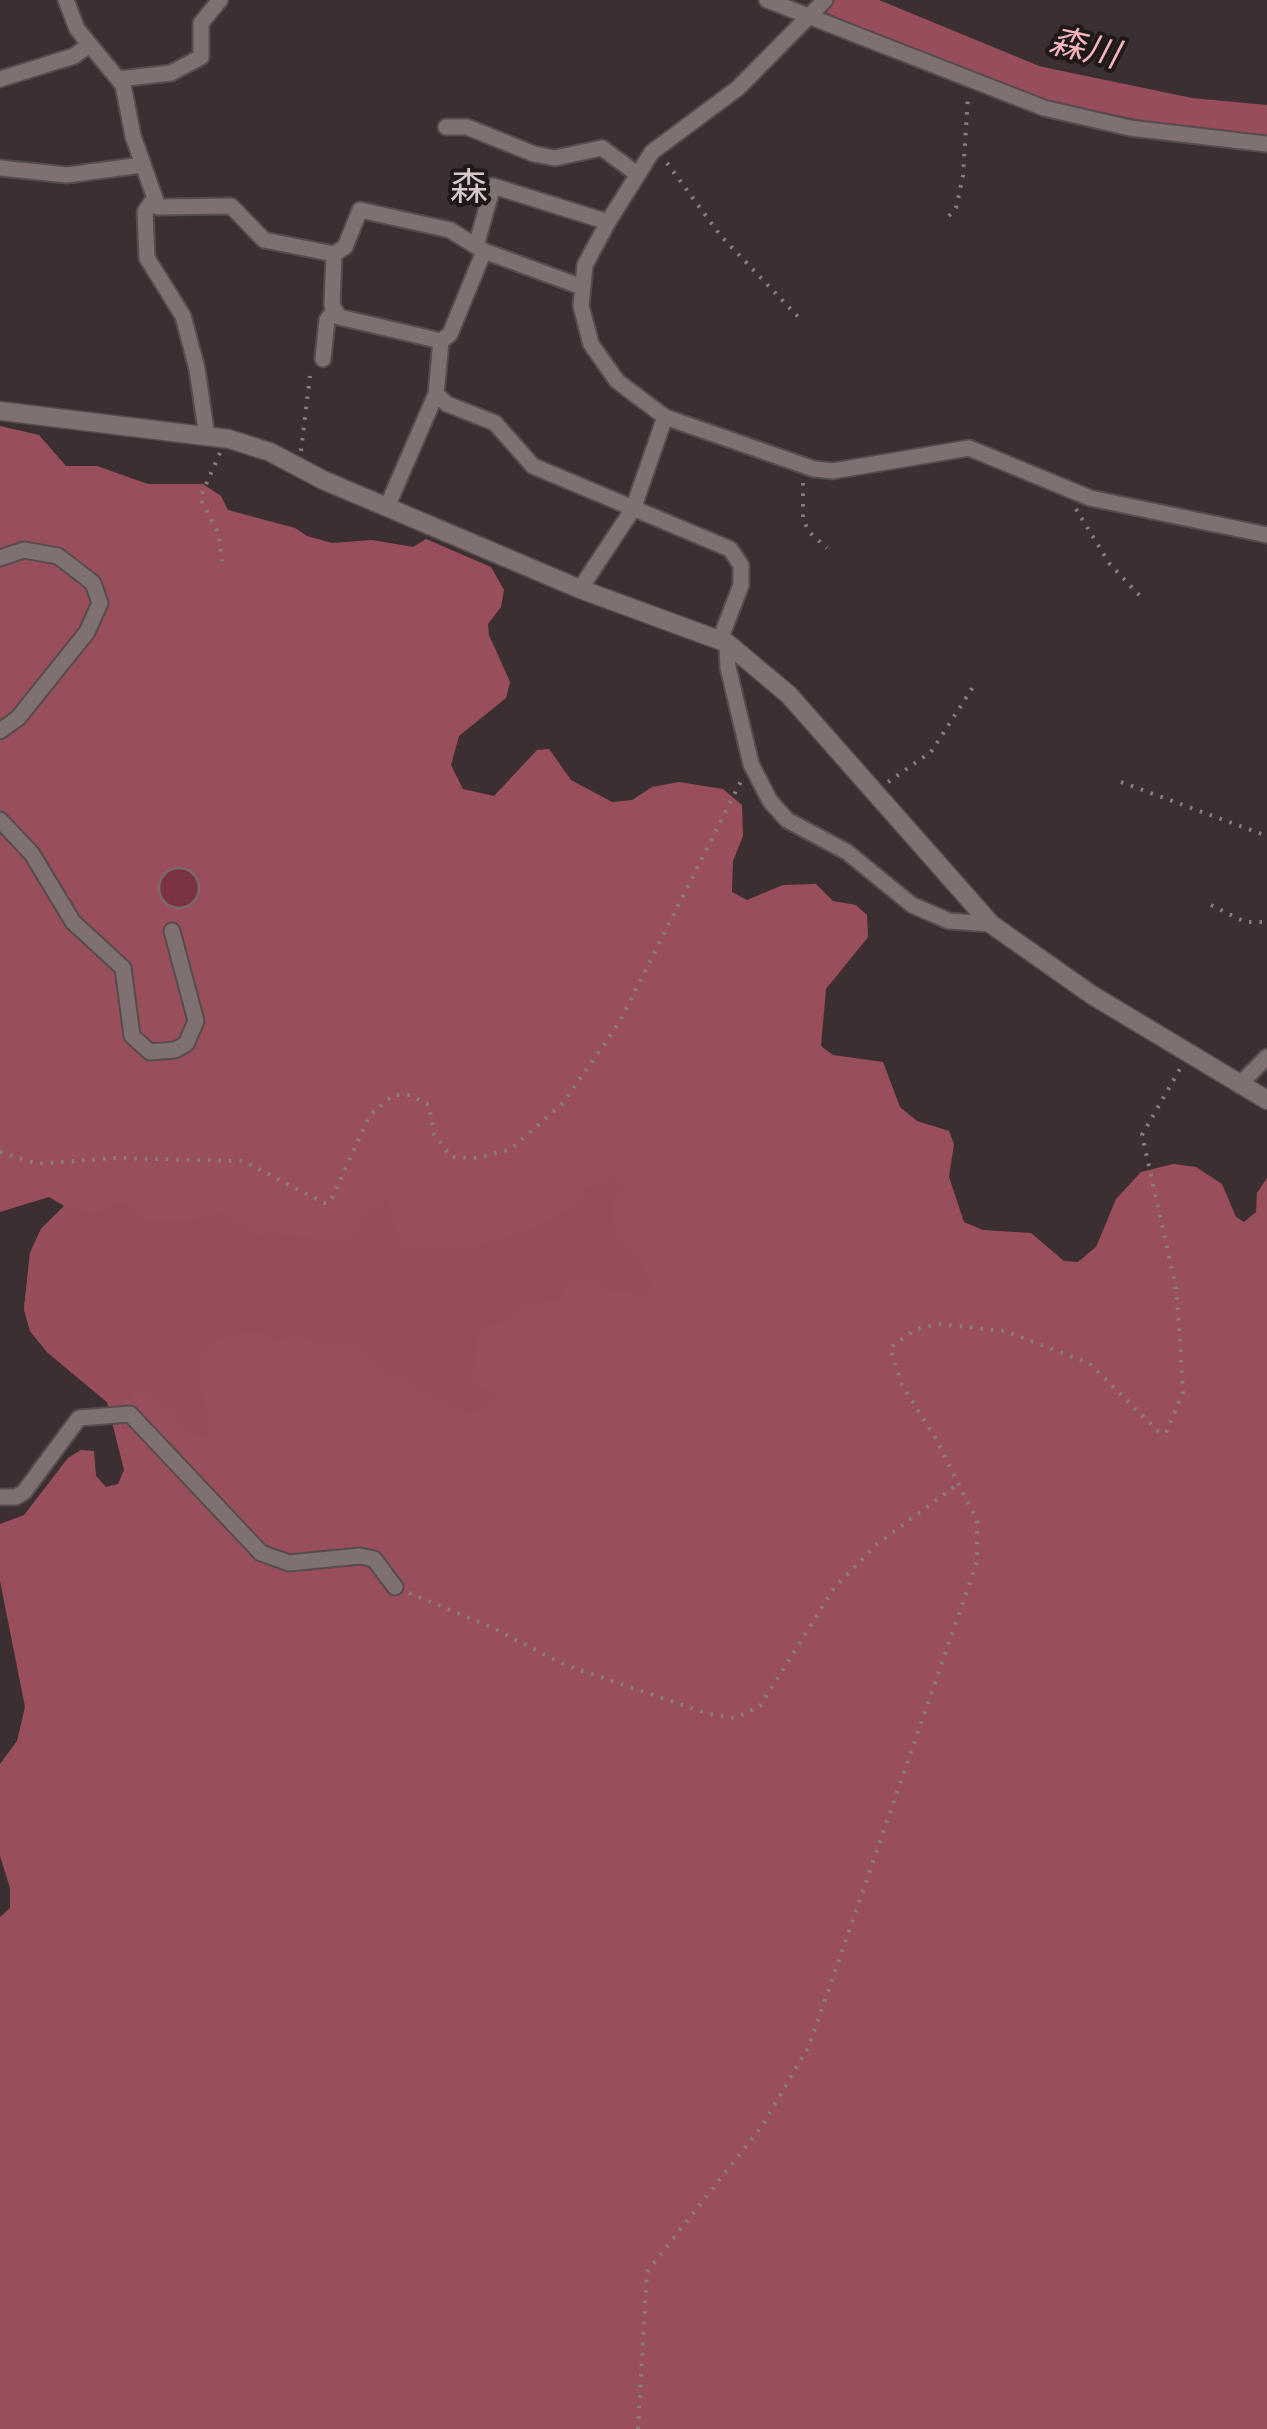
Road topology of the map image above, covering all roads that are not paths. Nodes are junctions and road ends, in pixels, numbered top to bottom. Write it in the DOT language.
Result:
graph roads {
  1 [pos="66,0"];
  2 [pos="220,0"];
  3 [pos="767,0"];
  4 [pos="201,6"];
  5 [pos="816,9"];
  6 [pos="90,45"];
  7 [pos="0,79"];
  8 [pos="120,79"];
  9 [pos="446,128"];
  10 [pos="1267,144"];
  11 [pos="142,165"];
  12 [pos="0,168"];
  13 [pos="636,174"];
  14 [pos="154,200"];
  15 [pos="608,222"];
  16 [pos="480,248"];
  17 [pos="334,254"];
  18 [pos="582,286"];
  19 [pos="333,312"];
  20 [pos="442,342"];
  21 [pos="322,359"];
  22 [pos="436,394"];
  23 [pos="0,411"];
  24 [pos="665,417"];
  25 [pos="215,438"];
  26 [pos="387,507"];
  27 [pos="633,509"];
  28 [pos="1267,535"];
  29 [pos="0,558"];
  30 [pos="580,589"];
  31 [pos="723,642"];
  32 [pos="0,732"];
  33 [pos="0,820"];
  34 [pos="991,924"];
  35 [pos="172,931"];
  36 [pos="1267,1057"];
  37 [pos="1239,1085"];
  38 [pos="1267,1100"];
  39 [pos="0,1497"];
  40 [pos="395,1587"];
  1 -- 6 [label="street"];
  2 -- 4 [label="street"];
  3 -- 5 [label="street"];
  4 -- 8 [label="street"];
  5 -- 10 [label="street"];
  5 -- 13 [label="street"];
  6 -- 7 [label="street"];
  6 -- 8 [label="street"];
  8 -- 11 [label="street"];
  9 -- 13 [label="street"];
  11 -- 12 [label="street"];
  11 -- 14 [label="street"];
  13 -- 15 [label="street"];
  14 -- 17 [label="street"];
  14 -- 25 [label="street"];
  15 -- 16 [label="street"];
  15 -- 18 [label="street"];
  16 -- 17 [label="street"];
  16 -- 18 [label="street"];
  16 -- 20 [label="street"];
  17 -- 19 [label="street"];
  18 -- 24 [label="street"];
  19 -- 20 [label="street"];
  19 -- 21 [label="street"];
  20 -- 22 [label="street"];
  22 -- 26 [label="street"];
  22 -- 27 [label="street"];
  23 -- 25 [label="street"];
  24 -- 27 [label="street"];
  24 -- 28 [label="street"];
  25 -- 26 [label="street"];
  26 -- 30 [label="street"];
  27 -- 30 [label="street"];
  27 -- 31 [label="street"];
  29 -- 32 [label="street"];
  30 -- 31 [label="street"];
  31 -- 34 [label="street"];
  31 -- 34 [label="street"];
  33 -- 35 [label="street"];
  34 -- 37 [label="street"];
  36 -- 37 [label="street"];
  37 -- 38 [label="street"];
  39 -- 40 [label="street"];
}
